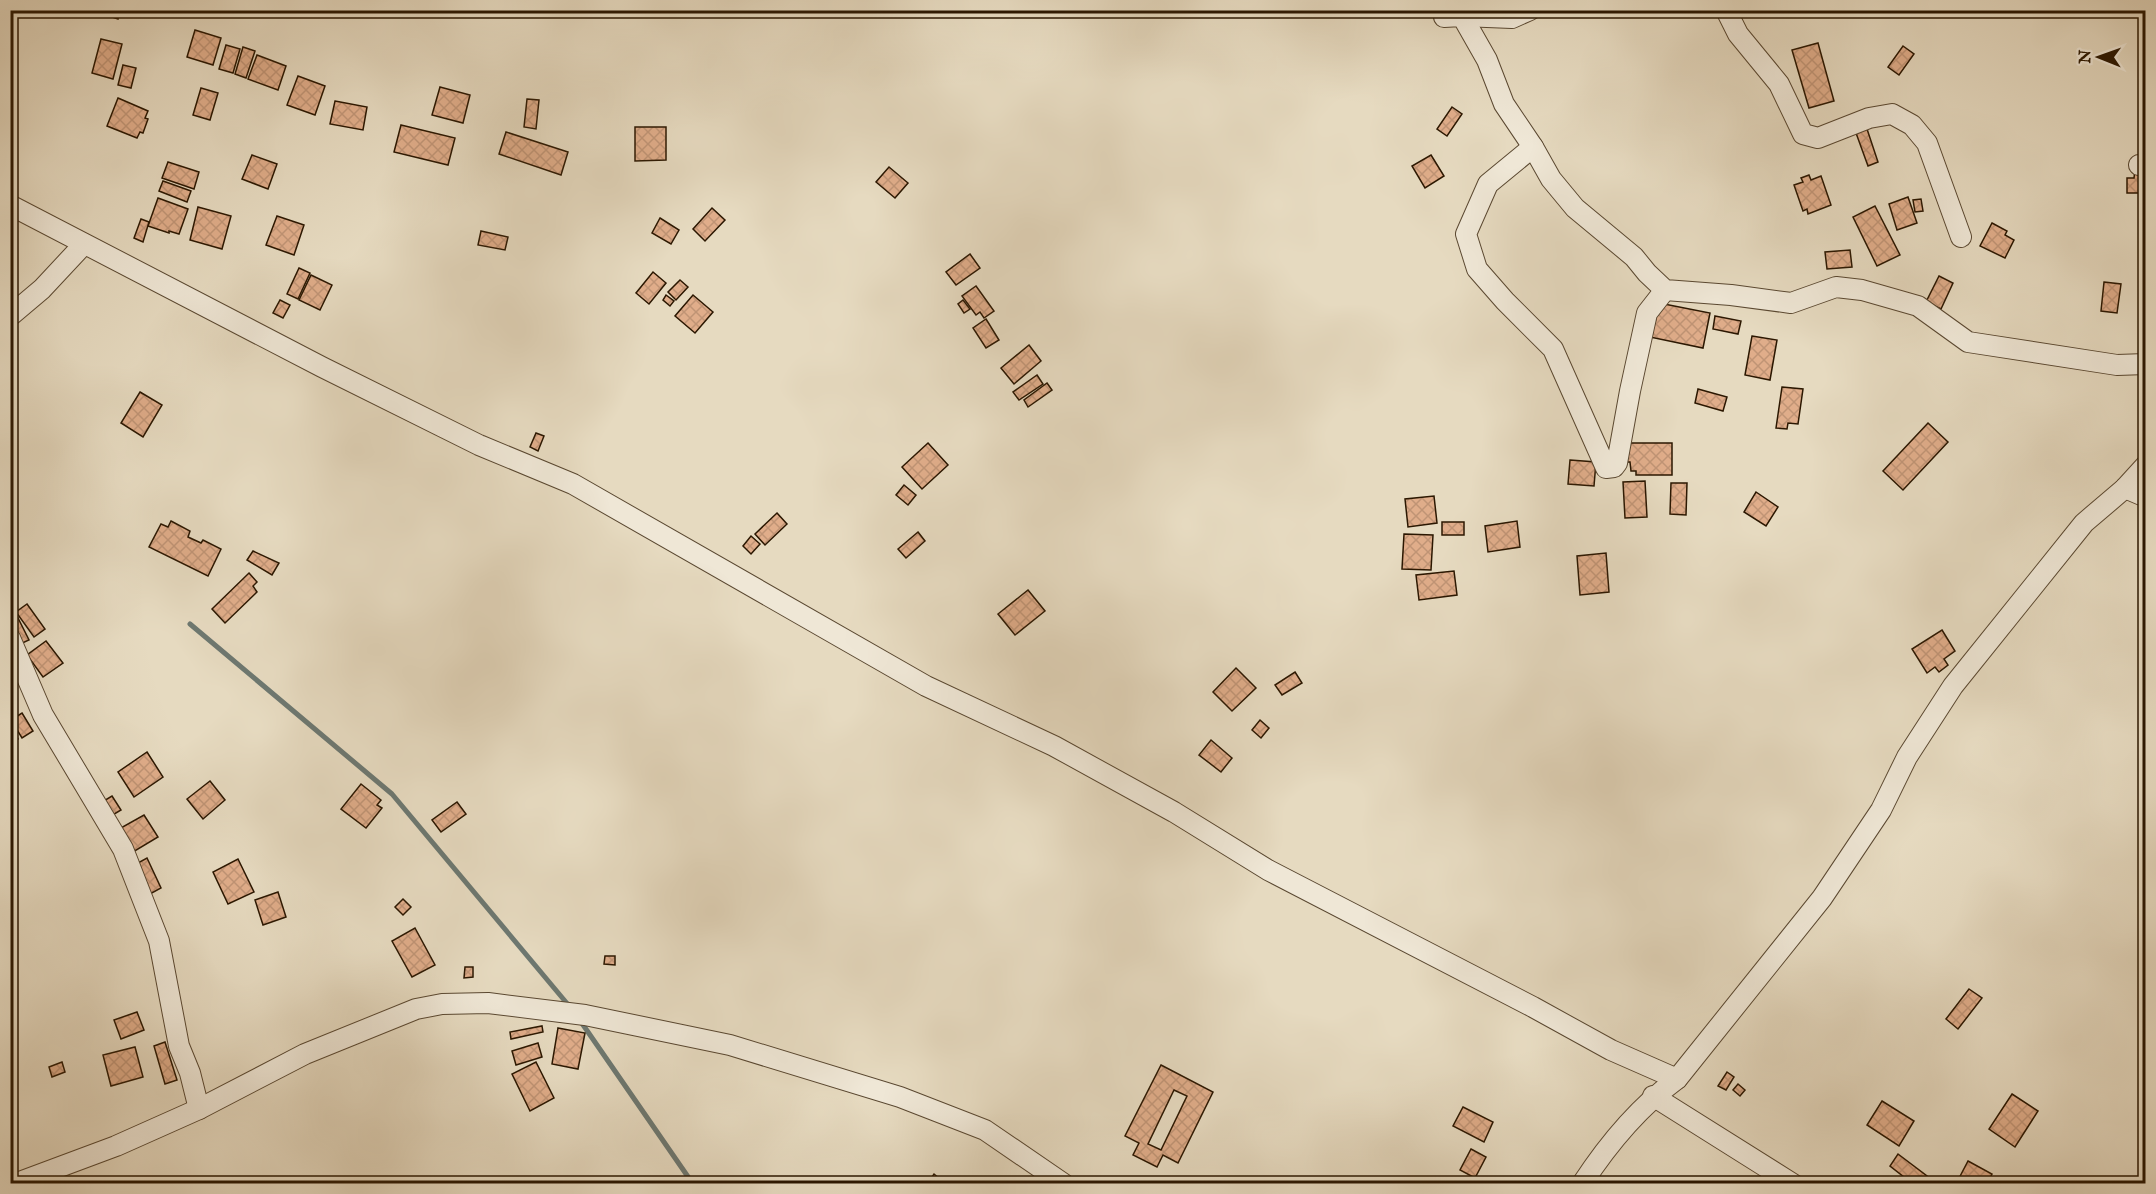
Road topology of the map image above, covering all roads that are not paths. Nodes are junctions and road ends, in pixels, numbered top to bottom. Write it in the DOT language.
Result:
graph roads {
  1 [pos="1530,10"];
  2 [pos="1726,10"];
  3 [pos="1533,147"];
  4 [pos="10,205"];
  5 [pos="1961,237"];
  6 [pos="84,244"];
  7 [pos="1665,290"];
  8 [pos="10,315"];
  9 [pos="2145,364"];
  10 [pos="2145,465"];
  11 [pos="2125,488"];
  12 [pos="2145,497"];
  13 [pos="10,638"];
  14 [pos="1677,1079"];
  15 [pos="1653,1096"];
  16 [pos="200,1109"];
  17 [pos="14,1184"];
  18 [pos="1064,1184"];
  19 [pos="1582,1184"];
  20 [pos="1793,1184"];
  1 -- 3 [label="street"];
  2 -- 5 [label="street"];
  3 -- 7 [label="street"];
  3 -- 7 [label="street"];
  4 -- 6 [label="street"];
  6 -- 8 [label="street"];
  6 -- 14 [label="street"];
  7 -- 9 [label="street"];
  10 -- 11 [label="street"];
  11 -- 12 [label="street"];
  11 -- 14 [label="street"];
  13 -- 16 [label="street"];
  14 -- 15 [label="street"];
  15 -- 19 [label="street"];
  15 -- 20 [label="street"];
  16 -- 17 [label="street"];
  16 -- 18 [label="street"];
}
